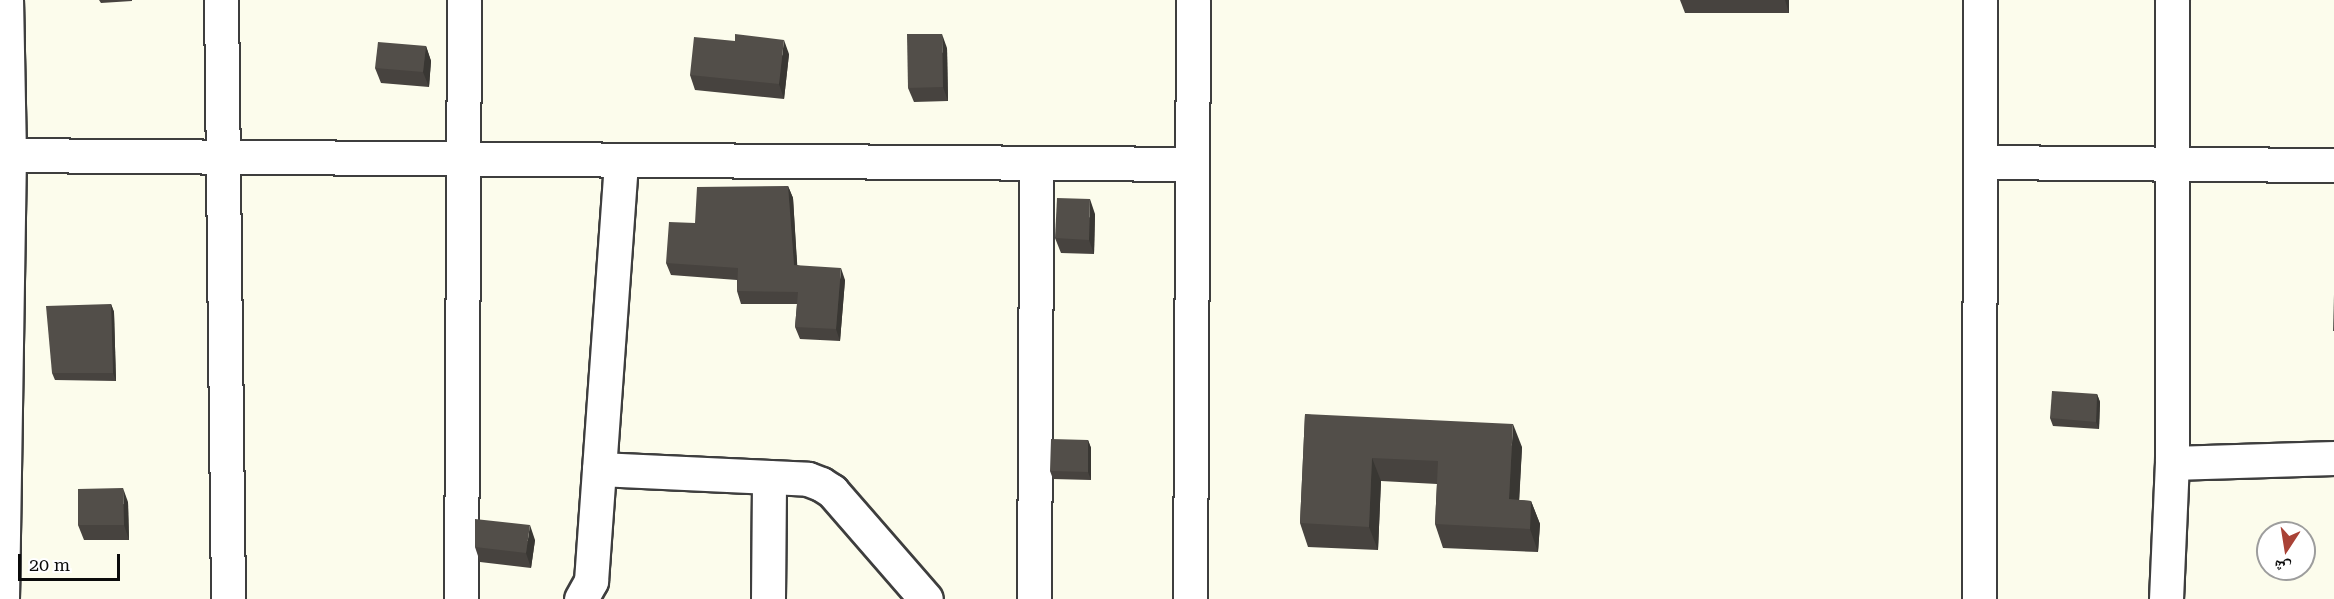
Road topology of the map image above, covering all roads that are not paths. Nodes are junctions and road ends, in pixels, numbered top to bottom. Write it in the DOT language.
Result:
graph roads {
  1 [pos="6,0"];
  2 [pos="221,0"];
  3 [pos="464,0"];
  4 [pos="1193,0"];
  5 [pos="1980,0"];
  6 [pos="2172,0"];
  7 [pos="4,155"];
  8 [pos="222,157"];
  9 [pos="464,158"];
  10 [pos="621,160"];
  11 [pos="1980,162"];
  12 [pos="1036,163"];
  13 [pos="1192,164"];
  14 [pos="2172,164"];
  15 [pos="2334,165"];
  16 [pos="2334,458"];
  17 [pos="2172,463"];
  18 [pos="599,469"];
  19 [pos="2,474"];
  20 [pos="769,477"];
  21 [pos="2,599"];
  22 [pos="228,599"];
  23 [pos="461,599"];
  24 [pos="581,599"];
  25 [pos="768,599"];
  26 [pos="926,599"];
  27 [pos="1034,599"];
  28 [pos="1190,599"];
  29 [pos="1979,599"];
  30 [pos="2166,599"];
  1 -- 7 [label="street"];
  2 -- 8 [label="street"];
  3 -- 9 [label="street"];
  4 -- 13 [label="street"];
  5 -- 11 [label="street"];
  6 -- 14 [label="street"];
  7 -- 8 [label="street"];
  7 -- 19 [label="street"];
  8 -- 9 [label="street"];
  8 -- 22 [label="street"];
  9 -- 10 [label="street"];
  9 -- 23 [label="street"];
  10 -- 12 [label="street"];
  10 -- 18 [label="street"];
  11 -- 14 [label="street"];
  11 -- 29 [label="street"];
  12 -- 13 [label="street"];
  12 -- 27 [label="street"];
  13 -- 28 [label="street"];
  14 -- 15 [label="street"];
  14 -- 17 [label="street"];
  16 -- 17 [label="street"];
  17 -- 30 [label="street"];
  18 -- 20 [label="street"];
  18 -- 24 [label="street"];
  19 -- 21 [label="street"];
  20 -- 25 [label="street"];
  20 -- 26 [label="street"];
}
